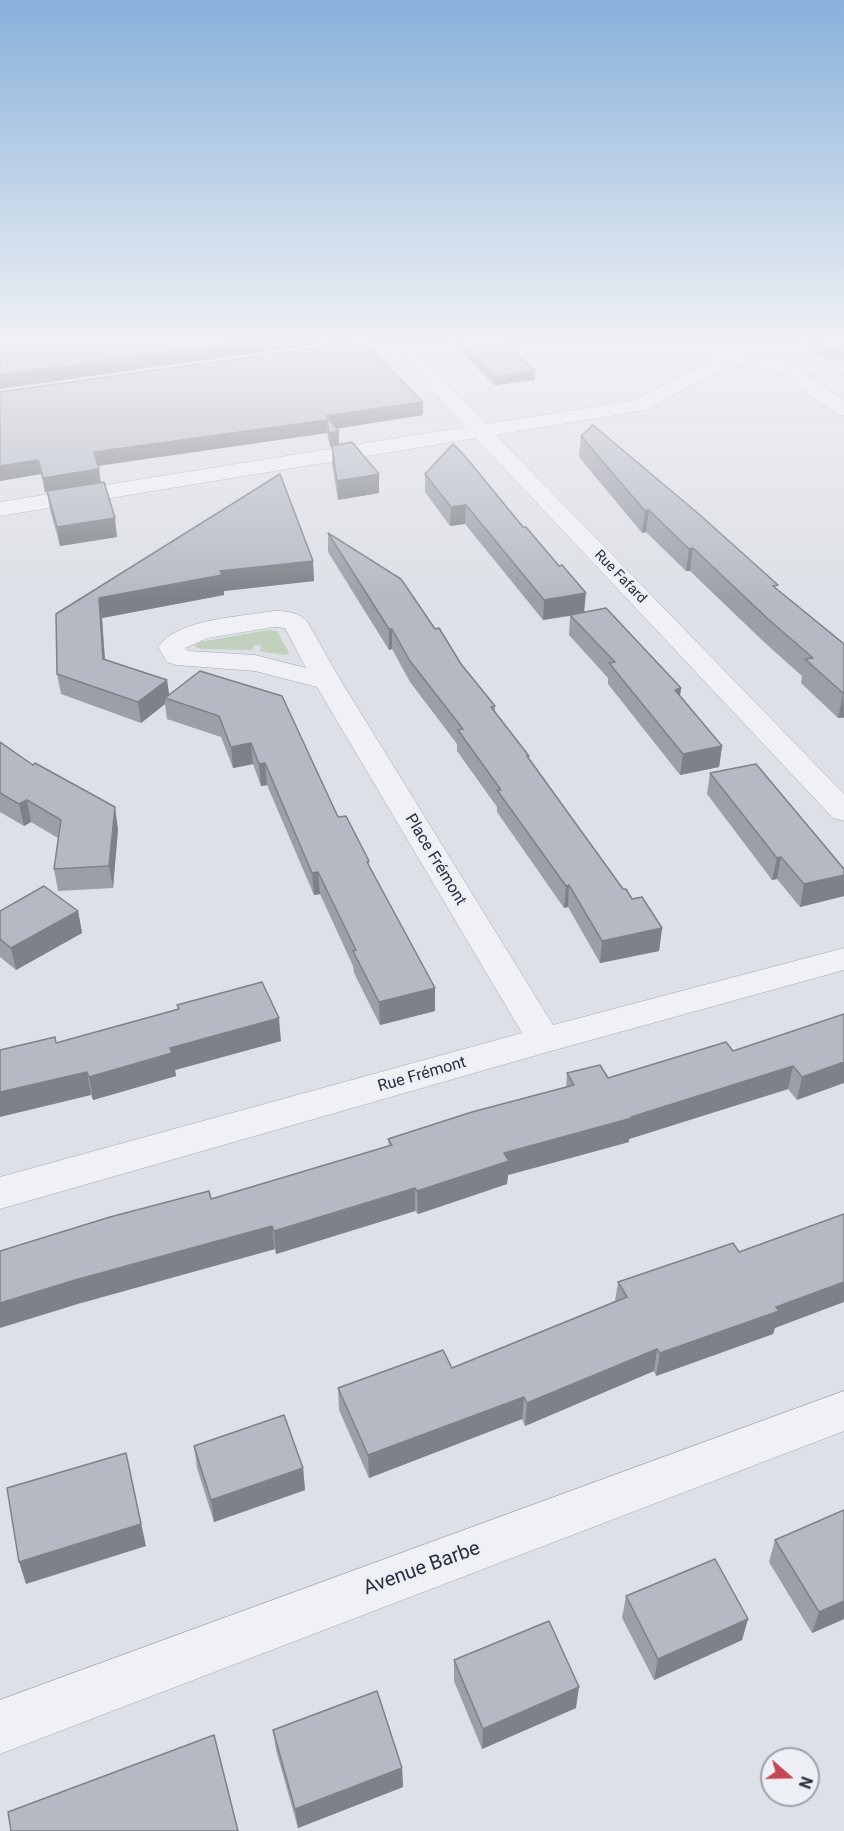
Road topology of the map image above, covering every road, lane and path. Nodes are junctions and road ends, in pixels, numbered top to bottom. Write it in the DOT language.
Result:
graph roads {
  1 [pos="479,427"];
  2 [pos="505,427"];
  3 [pos="483,431"];
  4 [pos="0,509"];
  5 [pos="327,681"];
  6 [pos="844,812"];
  7 [pos="844,959"];
  8 [pos="544,1040"];
  9 [pos="0,1193"];
  10 [pos="844,1411"];
  11 [pos="0,1727"];
  1 -- 3 [label="street, Rue Fafard"];
  2 -- 3 [label="street"];
  3 -- 4 [label="street"];
  3 -- 6 [label="street, Rue Fafard"];
  5 -- 5 [label="street, Place Frémont"];
  5 -- 8 [label="street, Place Frémont"];
  7 -- 8 [label="street, Rue Frémont"];
  8 -- 9 [label="street, Rue Frémont"];
  10 -- 11 [label="street, Avenue Barbe"];
}
